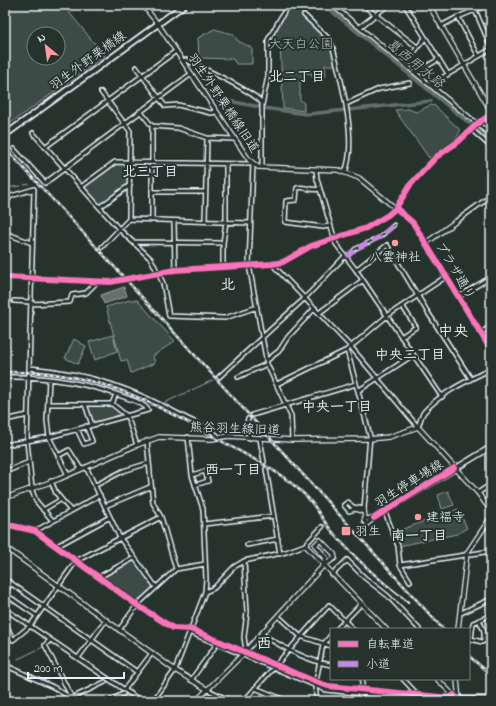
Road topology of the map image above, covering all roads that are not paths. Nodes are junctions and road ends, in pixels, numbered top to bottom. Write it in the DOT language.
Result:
graph roads {
  1 [pos="143,5"];
  2 [pos="184,5"];
  3 [pos="288,5"];
  4 [pos="332,5"];
  5 [pos="364,5"];
  6 [pos="388,5"];
  7 [pos="405,5"];
  8 [pos="429,5"];
  9 [pos="487,5"];
  10 [pos="475,10"];
  11 [pos="376,15"];
  12 [pos="304,16"];
  13 [pos="458,17"];
  14 [pos="158,24"];
  15 [pos="441,26"];
  16 [pos="360,27"];
  17 [pos="425,38"];
  18 [pos="417,46"];
  19 [pos="491,48"];
  20 [pos="176,51"];
  21 [pos="478,56"];
  22 [pos="439,59"];
  23 [pos="183,61"];
  24 [pos="405,64"];
  25 [pos="464,64"];
  26 [pos="136,67"];
  27 [pos="416,73"];
  28 [pos="191,74"];
  29 [pos="448,74"];
  30 [pos="142,75"];
  31 [pos="410,83"];
  32 [pos="430,85"];
  33 [pos="101,92"];
  34 [pos="159,97"];
  35 [pos="108,101"];
  36 [pos="346,104"];
  37 [pos="262,106"];
  38 [pos="140,111"];
  39 [pos="216,112"];
  40 [pos="491,112"];
  41 [pos="491,115"];
  42 [pos="125,123"];
  43 [pos="477,124"];
  44 [pos="152,126"];
  45 [pos="471,129"];
  46 [pos="33,133"];
  47 [pos="5,135"];
  48 [pos="491,135"];
  49 [pos="207,138"];
  50 [pos="234,139"];
  51 [pos="46,147"];
  52 [pos="491,147"];
  53 [pos="14,149"];
  54 [pos="129,162"];
  55 [pos="152,163"];
  56 [pos="206,164"];
  57 [pos="253,164"];
  58 [pos="226,165"];
  59 [pos="262,167"];
  60 [pos="64,168"];
  61 [pos="316,170"];
  62 [pos="345,172"];
  63 [pos="130,185"];
  64 [pos="81,187"];
  65 [pos="320,189"];
  66 [pos="152,192"];
  67 [pos="205,192"];
  68 [pos="491,196"];
  69 [pos="5,204"];
  70 [pos="100,207"];
  71 [pos="396,208"];
  72 [pos="129,219"];
  73 [pos="152,220"];
  74 [pos="174,221"];
  75 [pos="205,222"];
  76 [pos="226,222"];
  77 [pos="455,222"];
  78 [pos="249,223"];
  79 [pos="394,225"];
  80 [pos="330,226"];
  81 [pos="119,229"];
  82 [pos="5,233"];
  83 [pos="334,238"];
  84 [pos="133,242"];
  85 [pos="32,243"];
  86 [pos="174,243"];
  87 [pos="223,243"];
  88 [pos="426,243"];
  89 [pos="102,247"];
  90 [pos="346,256"];
  91 [pos="272,264"];
  92 [pos="249,265"];
  93 [pos="223,266"];
  94 [pos="175,270"];
  95 [pos="356,270"];
  96 [pos="159,272"];
  97 [pos="446,276"];
  98 [pos="5,277"];
  99 [pos="491,277"];
  100 [pos="31,278"];
  101 [pos="363,280"];
  102 [pos="98,281"];
  103 [pos="418,297"];
  104 [pos="458,297"];
  105 [pos="305,298"];
  106 [pos="14,301"];
  107 [pos="31,303"];
  108 [pos="257,307"];
  109 [pos="403,307"];
  110 [pos="315,308"];
  111 [pos="319,313"];
  112 [pos="387,316"];
  113 [pos="491,326"];
  114 [pos="481,333"];
  115 [pos="263,337"];
  116 [pos="401,337"];
  117 [pos="351,347"];
  118 [pos="347,350"];
  119 [pos="491,350"];
  120 [pos="413,355"];
  121 [pos="267,362"];
  122 [pos="30,368"];
  123 [pos="491,369"];
  124 [pos="29,376"];
  125 [pos="5,377"];
  126 [pos="219,377"];
  127 [pos="238,377"];
  128 [pos="49,379"];
  129 [pos="377,379"];
  130 [pos="471,379"];
  131 [pos="276,384"];
  132 [pos="356,384"];
  133 [pos="358,390"];
  134 [pos="116,394"];
  135 [pos="442,398"];
  136 [pos="48,404"];
  137 [pos="86,404"];
  138 [pos="112,404"];
  139 [pos="286,404"];
  140 [pos="28,415"];
  141 [pos="252,415"];
  142 [pos="127,416"];
  143 [pos="248,419"];
  144 [pos="5,420"];
  145 [pos="92,425"];
  146 [pos="86,426"];
  147 [pos="418,427"];
  148 [pos="77,429"];
  149 [pos="50,437"];
  150 [pos="188,437"];
  151 [pos="219,437"];
  152 [pos="250,438"];
  153 [pos="260,439"];
  154 [pos="292,440"];
  155 [pos="369,440"];
  156 [pos="147,441"];
  157 [pos="27,442"];
  158 [pos="137,444"];
  159 [pos="5,445"];
  160 [pos="491,447"];
  161 [pos="58,456"];
  162 [pos="29,462"];
  163 [pos="264,462"];
  164 [pos="149,463"];
  165 [pos="86,467"];
  166 [pos="454,468"];
  167 [pos="81,469"];
  168 [pos="266,469"];
  169 [pos="5,472"];
  170 [pos="68,475"];
  171 [pos="192,475"];
  172 [pos="51,481"];
  173 [pos="96,484"];
  174 [pos="491,484"];
  175 [pos="195,485"];
  176 [pos="150,487"];
  177 [pos="32,488"];
  178 [pos="478,493"];
  179 [pos="100,495"];
  180 [pos="5,498"];
  181 [pos="60,500"];
  182 [pos="105,506"];
  183 [pos="43,510"];
  184 [pos="71,511"];
  185 [pos="364,511"];
  186 [pos="491,511"];
  187 [pos="385,512"];
  188 [pos="274,516"];
  189 [pos="110,517"];
  190 [pos="161,517"];
  191 [pos="491,517"];
  192 [pos="374,518"];
  193 [pos="53,521"];
  194 [pos="204,524"];
  195 [pos="487,526"];
  196 [pos="322,527"];
  197 [pos="5,529"];
  198 [pos="491,529"];
  199 [pos="35,531"];
  200 [pos="120,538"];
  201 [pos="278,539"];
  202 [pos="247,545"];
  203 [pos="57,546"];
  204 [pos="305,546"];
  205 [pos="5,547"];
  206 [pos="491,551"];
  207 [pos="468,553"];
  208 [pos="280,554"];
  209 [pos="134,558"];
  210 [pos="76,561"];
  211 [pos="244,561"];
  212 [pos="205,564"];
  213 [pos="400,565"];
  214 [pos="323,566"];
  215 [pos="176,569"];
  216 [pos="332,575"];
  217 [pos="99,577"];
  218 [pos="5,580"];
  219 [pos="410,581"];
  220 [pos="11,584"];
  221 [pos="59,586"];
  222 [pos="156,587"];
  223 [pos="205,592"];
  224 [pos="5,593"];
  225 [pos="491,599"];
  226 [pos="361,604"];
  227 [pos="137,605"];
  228 [pos="44,607"];
  229 [pos="7,610"];
  230 [pos="461,613"];
  231 [pos="491,615"];
  232 [pos="5,616"];
  233 [pos="37,616"];
  234 [pos="278,616"];
  235 [pos="106,620"];
  236 [pos="344,620"];
  237 [pos="479,620"];
  238 [pos="5,622"];
  239 [pos="30,626"];
  240 [pos="338,628"];
  241 [pos="352,628"];
  242 [pos="385,628"];
  243 [pos="419,628"];
  244 [pos="458,628"];
  245 [pos="119,630"];
  246 [pos="189,630"];
  247 [pos="262,634"];
  248 [pos="300,636"];
  249 [pos="330,636"];
  250 [pos="50,640"];
  251 [pos="91,640"];
  252 [pos="470,640"];
  253 [pos="217,644"];
  254 [pos="323,645"];
  255 [pos="330,646"];
  256 [pos="288,650"];
  257 [pos="152,653"];
  258 [pos="245,653"];
  259 [pos="78,658"];
  260 [pos="319,663"];
  261 [pos="5,664"];
  262 [pos="330,665"];
  263 [pos="274,666"];
  264 [pos="175,670"];
  265 [pos="137,672"];
  266 [pos="191,680"];
  267 [pos="363,680"];
  268 [pos="405,680"];
  269 [pos="438,680"];
  270 [pos="458,680"];
  271 [pos="105,682"];
  272 [pos="316,684"];
  273 [pos="255,688"];
  274 [pos="124,690"];
  275 [pos="208,690"];
  276 [pos="361,692"];
  277 [pos="123,694"];
  278 [pos="418,695"];
  279 [pos="454,695"];
  280 [pos="72,698"];
  281 [pos="459,698"];
  282 [pos="223,699"];
  283 [pos="491,699"];
  284 [pos="76,701"];
  285 [pos="109,701"];
  286 [pos="141,701"];
  287 [pos="153,701"];
  288 [pos="196,701"];
  289 [pos="231,701"];
  290 [pos="244,701"];
  291 [pos="287,701"];
  292 [pos="317,701"];
  293 [pos="359,701"];
  294 [pos="434,701"];
  1 -- 14 [label="street, 羽生外野栗橋線旧道"];
  2 -- 14 [label="main road, 羽生外野栗橋線"];
  3 -- 37 [label="street"];
  4 -- 16 [label="street"];
  5 -- 11 [label="street"];
  6 -- 11 [label="street"];
  7 -- 17 [label="street"];
  8 -- 15 [label="street"];
  9 -- 10 [label="street"];
  10 -- 13 [label="street"];
  10 -- 19 [label="street"];
  11 -- 16 [label="street"];
  11 -- 18 [label="street"];
  12 -- 36 [label="street"];
  13 -- 15 [label="street"];
  13 -- 21 [label="street"];
  14 -- 20 [label="street, 羽生外野栗橋線旧道"];
  14 -- 47 [label="main road, 羽生外野栗橋線"];
  15 -- 25 [label="street"];
  16 -- 24 [label="street"];
  17 -- 18 [label="street"];
  17 -- 22 [label="street"];
  18 -- 24 [label="street"];
  19 -- 21 [label="street"];
  20 -- 23 [label="street, 羽生外野栗橋線旧道"];
  20 -- 30 [label="street"];
  21 -- 25 [label="street"];
  22 -- 27 [label="street"];
  22 -- 29 [label="street"];
  23 -- 28 [label="street, 羽生外野栗橋線旧道"];
  23 -- 37 [label="street"];
  24 -- 27 [label="street"];
  25 -- 29 [label="street"];
  25 -- 40 [label="street"];
  26 -- 30 [label="street"];
  27 -- 32 [label="street"];
  28 -- 34 [label="street"];
  28 -- 39 [label="street, 羽生外野栗橋線旧道"];
  29 -- 32 [label="street"];
  30 -- 34 [label="street"];
  30 -- 35 [label="street"];
  31 -- 36 [label="street"];
  32 -- 43 [label="street"];
  33 -- 35 [label="street"];
  34 -- 38 [label="street"];
  34 -- 39 [label="street"];
  35 -- 42 [label="street"];
  35 -- 51 [label="street"];
  36 -- 62 [label="street"];
  37 -- 59 [label="street"];
  38 -- 42 [label="street"];
  38 -- 44 [label="street"];
  39 -- 50 [label="street, 羽生外野栗橋線旧道"];
  41 -- 43 [label="street"];
  42 -- 54 [label="street"];
  42 -- 60 [label="street"];
  43 -- 45 [label="street"];
  43 -- 48 [label="street"];
  44 -- 49 [label="street"];
  44 -- 55 [label="street"];
  45 -- 52 [label="street"];
  45 -- 71 [label="street"];
  46 -- 51 [label="street"];
  49 -- 50 [label="street"];
  49 -- 56 [label="street"];
  50 -- 57 [label="street, 羽生外野栗橋線旧道"];
  51 -- 60 [label="street"];
  53 -- 60 [label="street"];
  54 -- 55 [label="street"];
  54 -- 63 [label="street"];
  54 -- 64 [label="street"];
  55 -- 56 [label="street"];
  55 -- 66 [label="street"];
  56 -- 58 [label="street"];
  56 -- 67 [label="street"];
  57 -- 58 [label="street"];
  57 -- 59 [label="street, 羽生外野栗橋線旧道"];
  57 -- 78 [label="street"];
  58 -- 76 [label="street"];
  59 -- 61 [label="street, 羽生外野栗橋線旧道"];
  60 -- 64 [label="street"];
  61 -- 62 [label="street, 羽生外野栗橋線旧道"];
  61 -- 65 [label="street"];
  62 -- 71 [label="street, 羽生外野栗橋線旧道"];
  63 -- 70 [label="street"];
  63 -- 72 [label="street"];
  64 -- 70 [label="street"];
  65 -- 80 [label="street"];
  65 -- 80 [label="street"];
  66 -- 67 [label="street"];
  66 -- 73 [label="street"];
  67 -- 75 [label="street"];
  68 -- 77 [label="street"];
  69 -- 85 [label="street"];
  70 -- 81 [label="street"];
  71 -- 83 [label="street"];
  71 -- 88 [label="street, プラザ通り"];
  72 -- 73 [label="street"];
  72 -- 81 [label="street"];
  73 -- 74 [label="street"];
  74 -- 75 [label="street"];
  74 -- 86 [label="street"];
  75 -- 76 [label="street"];
  76 -- 78 [label="street"];
  76 -- 87 [label="street"];
  77 -- 88 [label="street"];
  78 -- 92 [label="street"];
  79 -- 90 [label="street"];
  80 -- 83 [label="street"];
  81 -- 84 [label="street"];
  81 -- 89 [label="street"];
  82 -- 85 [label="street"];
  83 -- 90 [label="street"];
  83 -- 91 [label="street"];
  84 -- 86 [label="street"];
  84 -- 96 [label="street"];
  85 -- 100 [label="street"];
  86 -- 87 [label="street"];
  86 -- 94 [label="street"];
  87 -- 93 [label="street"];
  88 -- 97 [label="street, プラザ通り"];
  90 -- 95 [label="street"];
  90 -- 105 [label="street"];
  91 -- 92 [label="street"];
  91 -- 105 [label="street"];
  92 -- 93 [label="street"];
  92 -- 108 [label="street"];
  93 -- 94 [label="street"];
  94 -- 96 [label="street"];
  95 -- 101 [label="street"];
  95 -- 103 [label="street"];
  96 -- 102 [label="street"];
  96 -- 108 [label="street"];
  97 -- 103 [label="street"];
  97 -- 104 [label="street, プラザ通り"];
  98 -- 100 [label="street"];
  99 -- 104 [label="street"];
  100 -- 102 [label="street"];
  100 -- 107 [label="street"];
  101 -- 111 [label="street"];
  101 -- 112 [label="street"];
  102 -- 107 [label="street"];
  103 -- 109 [label="street"];
  103 -- 130 [label="street"];
  104 -- 114 [label="street, プラザ通り"];
  105 -- 110 [label="street"];
  105 -- 115 [label="street"];
  106 -- 107 [label="street"];
  107 -- 122 [label="street"];
  108 -- 115 [label="street"];
  109 -- 112 [label="street"];
  109 -- 116 [label="street"];
  110 -- 111 [label="street"];
  110 -- 121 [label="street"];
  111 -- 117 [label="street"];
  112 -- 116 [label="street"];
  112 -- 117 [label="street"];
  113 -- 114 [label="street"];
  114 -- 119 [label="street, プラザ通り"];
  115 -- 121 [label="street"];
  115 -- 126 [label="street"];
  116 -- 120 [label="street"];
  117 -- 118 [label="street"];
  117 -- 129 [label="street"];
  118 -- 131 [label="street"];
  118 -- 132 [label="street"];
  120 -- 129 [label="street"];
  120 -- 135 [label="street"];
  121 -- 127 [label="street"];
  121 -- 131 [label="street"];
  122 -- 124 [label="street"];
  122 -- 151 [label="street"];
  123 -- 130 [label="street"];
  124 -- 125 [label="street"];
  124 -- 128 [label="street"];
  124 -- 140 [label="street"];
  128 -- 134 [label="street"];
  128 -- 136 [label="street"];
  129 -- 133 [label="street"];
  129 -- 147 [label="street"];
  130 -- 135 [label="street"];
  131 -- 139 [label="street"];
  132 -- 133 [label="street"];
  132 -- 139 [label="street"];
  133 -- 155 [label="street"];
  134 -- 138 [label="street"];
  134 -- 142 [label="street"];
  135 -- 147 [label="street"];
  136 -- 137 [label="street"];
  136 -- 149 [label="street"];
  137 -- 138 [label="street"];
  137 -- 145 [label="street"];
  138 -- 142 [label="street"];
  139 -- 141 [label="street"];
  139 -- 154 [label="street"];
  140 -- 144 [label="street"];
  140 -- 157 [label="street"];
  142 -- 145 [label="street"];
  142 -- 158 [label="street"];
  143 -- 152 [label="street"];
  145 -- 146 [label="street"];
  146 -- 148 [label="street"];
  146 -- 148 [label="street"];
  147 -- 155 [label="street, 熊谷羽生線旧道"];
  147 -- 166 [label="street"];
  148 -- 149 [label="street"];
  149 -- 157 [label="street"];
  149 -- 161 [label="street"];
  150 -- 151 [label="street, 熊谷羽生線旧道"];
  150 -- 156 [label="street, 熊谷羽生線旧道"];
  150 -- 171 [label="street"];
  151 -- 152 [label="street, 熊谷羽生線旧道"];
  152 -- 153 [label="street, 熊谷羽生線旧道"];
  153 -- 154 [label="street, 熊谷羽生線旧道"];
  153 -- 163 [label="street"];
  154 -- 155 [label="street, 熊谷羽生線旧道"];
  155 -- 185 [label="street"];
  156 -- 158 [label="street, 熊谷羽生線旧道"];
  156 -- 164 [label="street"];
  157 -- 159 [label="street"];
  157 -- 162 [label="street"];
  158 -- 165 [label="street, 熊谷羽生線旧道"];
  160 -- 166 [label="main road, 羽生停車場線"];
  161 -- 167 [label="street"];
  161 -- 170 [label="street"];
  162 -- 169 [label="street"];
  162 -- 177 [label="street"];
  164 -- 173 [label="street"];
  164 -- 176 [label="street"];
  165 -- 167 [label="street, 熊谷羽生線旧道"];
  165 -- 173 [label="street"];
  166 -- 178 [label="street"];
  166 -- 187 [label="main road, 羽生停車場線"];
  167 -- 170 [label="street, 熊谷羽生線旧道"];
  168 -- 188 [label="street"];
  170 -- 172 [label="street, 熊谷羽生線旧道"];
  171 -- 175 [label="street"];
  171 -- 175 [label="street"];
  172 -- 177 [label="street, 熊谷羽生線旧道"];
  172 -- 181 [label="street"];
  173 -- 179 [label="street"];
  174 -- 178 [label="street"];
  175 -- 194 [label="street"];
  176 -- 182 [label="street"];
  176 -- 190 [label="street"];
  177 -- 180 [label="street, 熊谷羽生線旧道"];
  177 -- 183 [label="street"];
  178 -- 186 [label="street"];
  179 -- 182 [label="street"];
  179 -- 184 [label="street"];
  181 -- 183 [label="street"];
  181 -- 184 [label="street"];
  182 -- 189 [label="street"];
  183 -- 193 [label="street"];
  184 -- 193 [label="street"];
  185 -- 185 [label="street"];
  185 -- 192 [label="street"];
  187 -- 192 [label="main road, 羽生停車場線"];
  187 -- 213 [label="street"];
  188 -- 194 [label="street"];
  188 -- 201 [label="street"];
  189 -- 200 [label="street"];
  189 -- 203 [label="street"];
  190 -- 200 [label="street"];
  190 -- 215 [label="street"];
  191 -- 195 [label="street"];
  193 -- 199 [label="street"];
  194 -- 212 [label="street"];
  195 -- 198 [label="street"];
  195 -- 207 [label="street"];
  196 -- 204 [label="street"];
  197 -- 199 [label="street"];
  199 -- 203 [label="street"];
  200 -- 209 [label="street"];
  200 -- 210 [label="street"];
  201 -- 202 [label="street"];
  201 -- 208 [label="street"];
  203 -- 210 [label="street"];
  204 -- 208 [label="street"];
  204 -- 214 [label="street"];
  205 -- 221 [label="street"];
  206 -- 207 [label="street"];
  207 -- 213 [label="street"];
  207 -- 230 [label="street"];
  208 -- 211 [label="street"];
  209 -- 217 [label="street"];
  209 -- 222 [label="street"];
  210 -- 217 [label="street"];
  210 -- 221 [label="street"];
  211 -- 223 [label="street"];
  211 -- 258 [label="street"];
  212 -- 215 [label="street"];
  212 -- 223 [label="street"];
  213 -- 219 [label="street"];
  214 -- 214 [label="street"];
  214 -- 216 [label="street"];
  214 -- 234 [label="street"];
  215 -- 222 [label="street"];
  216 -- 226 [label="street"];
  216 -- 243 [label="street"];
  217 -- 227 [label="street"];
  218 -- 220 [label="street"];
  220 -- 224 [label="street"];
  220 -- 228 [label="street"];
  221 -- 228 [label="street"];
  221 -- 235 [label="street"];
  222 -- 227 [label="street"];
  223 -- 246 [label="street"];
  224 -- 233 [label="street"];
  225 -- 230 [label="street"];
  226 -- 236 [label="street"];
  226 -- 242 [label="street"];
  227 -- 245 [label="street"];
  227 -- 246 [label="street"];
  228 -- 233 [label="street"];
  228 -- 251 [label="street"];
  229 -- 232 [label="street"];
  229 -- 239 [label="street"];
  230 -- 244 [label="street"];
  231 -- 237 [label="street"];
  233 -- 239 [label="street"];
  234 -- 247 [label="street"];
  234 -- 248 [label="street"];
  235 -- 245 [label="street"];
  235 -- 251 [label="street"];
  236 -- 240 [label="street"];
  236 -- 241 [label="street"];
  236 -- 248 [label="street"];
  237 -- 252 [label="street"];
  237 -- 252 [label="street"];
  238 -- 239 [label="street"];
  239 -- 250 [label="street"];
  245 -- 257 [label="street"];
  246 -- 253 [label="street"];
  246 -- 258 [label="street"];
  246 -- 264 [label="street"];
  247 -- 256 [label="street"];
  247 -- 258 [label="street"];
  248 -- 254 [label="street"];
  248 -- 256 [label="street"];
  249 -- 254 [label="street"];
  250 -- 259 [label="street"];
  250 -- 280 [label="street"];
  251 -- 259 [label="street"];
  251 -- 265 [label="street"];
  253 -- 258 [label="street"];
  253 -- 266 [label="street"];
  254 -- 255 [label="street"];
  254 -- 260 [label="street"];
  256 -- 260 [label="street"];
  256 -- 263 [label="street"];
  257 -- 264 [label="street"];
  257 -- 265 [label="street"];
  258 -- 263 [label="street"];
  258 -- 275 [label="street"];
  259 -- 274 [label="street"];
  260 -- 262 [label="street"];
  260 -- 272 [label="street"];
  261 -- 280 [label="street"];
  263 -- 272 [label="street"];
  263 -- 273 [label="street"];
  264 -- 266 [label="street"];
  264 -- 287 [label="street"];
  265 -- 274 [label="street"];
  266 -- 275 [label="street"];
  267 -- 276 [label="street"];
  268 -- 278 [label="street"];
  269 -- 279 [label="street"];
  270 -- 281 [label="street"];
  271 -- 280 [label="street"];
  272 -- 276 [label="street"];
  272 -- 292 [label="street"];
  273 -- 290 [label="street"];
  273 -- 291 [label="street"];
  274 -- 286 [label="street"];
  275 -- 282 [label="street"];
  275 -- 288 [label="street"];
  276 -- 278 [label="street"];
  276 -- 293 [label="street"];
  276 -- 294 [label="street"];
  277 -- 285 [label="street"];
  278 -- 279 [label="street"];
  279 -- 281 [label="street"];
  280 -- 284 [label="street"];
  281 -- 283 [label="street"];
  282 -- 289 [label="street"];
}
